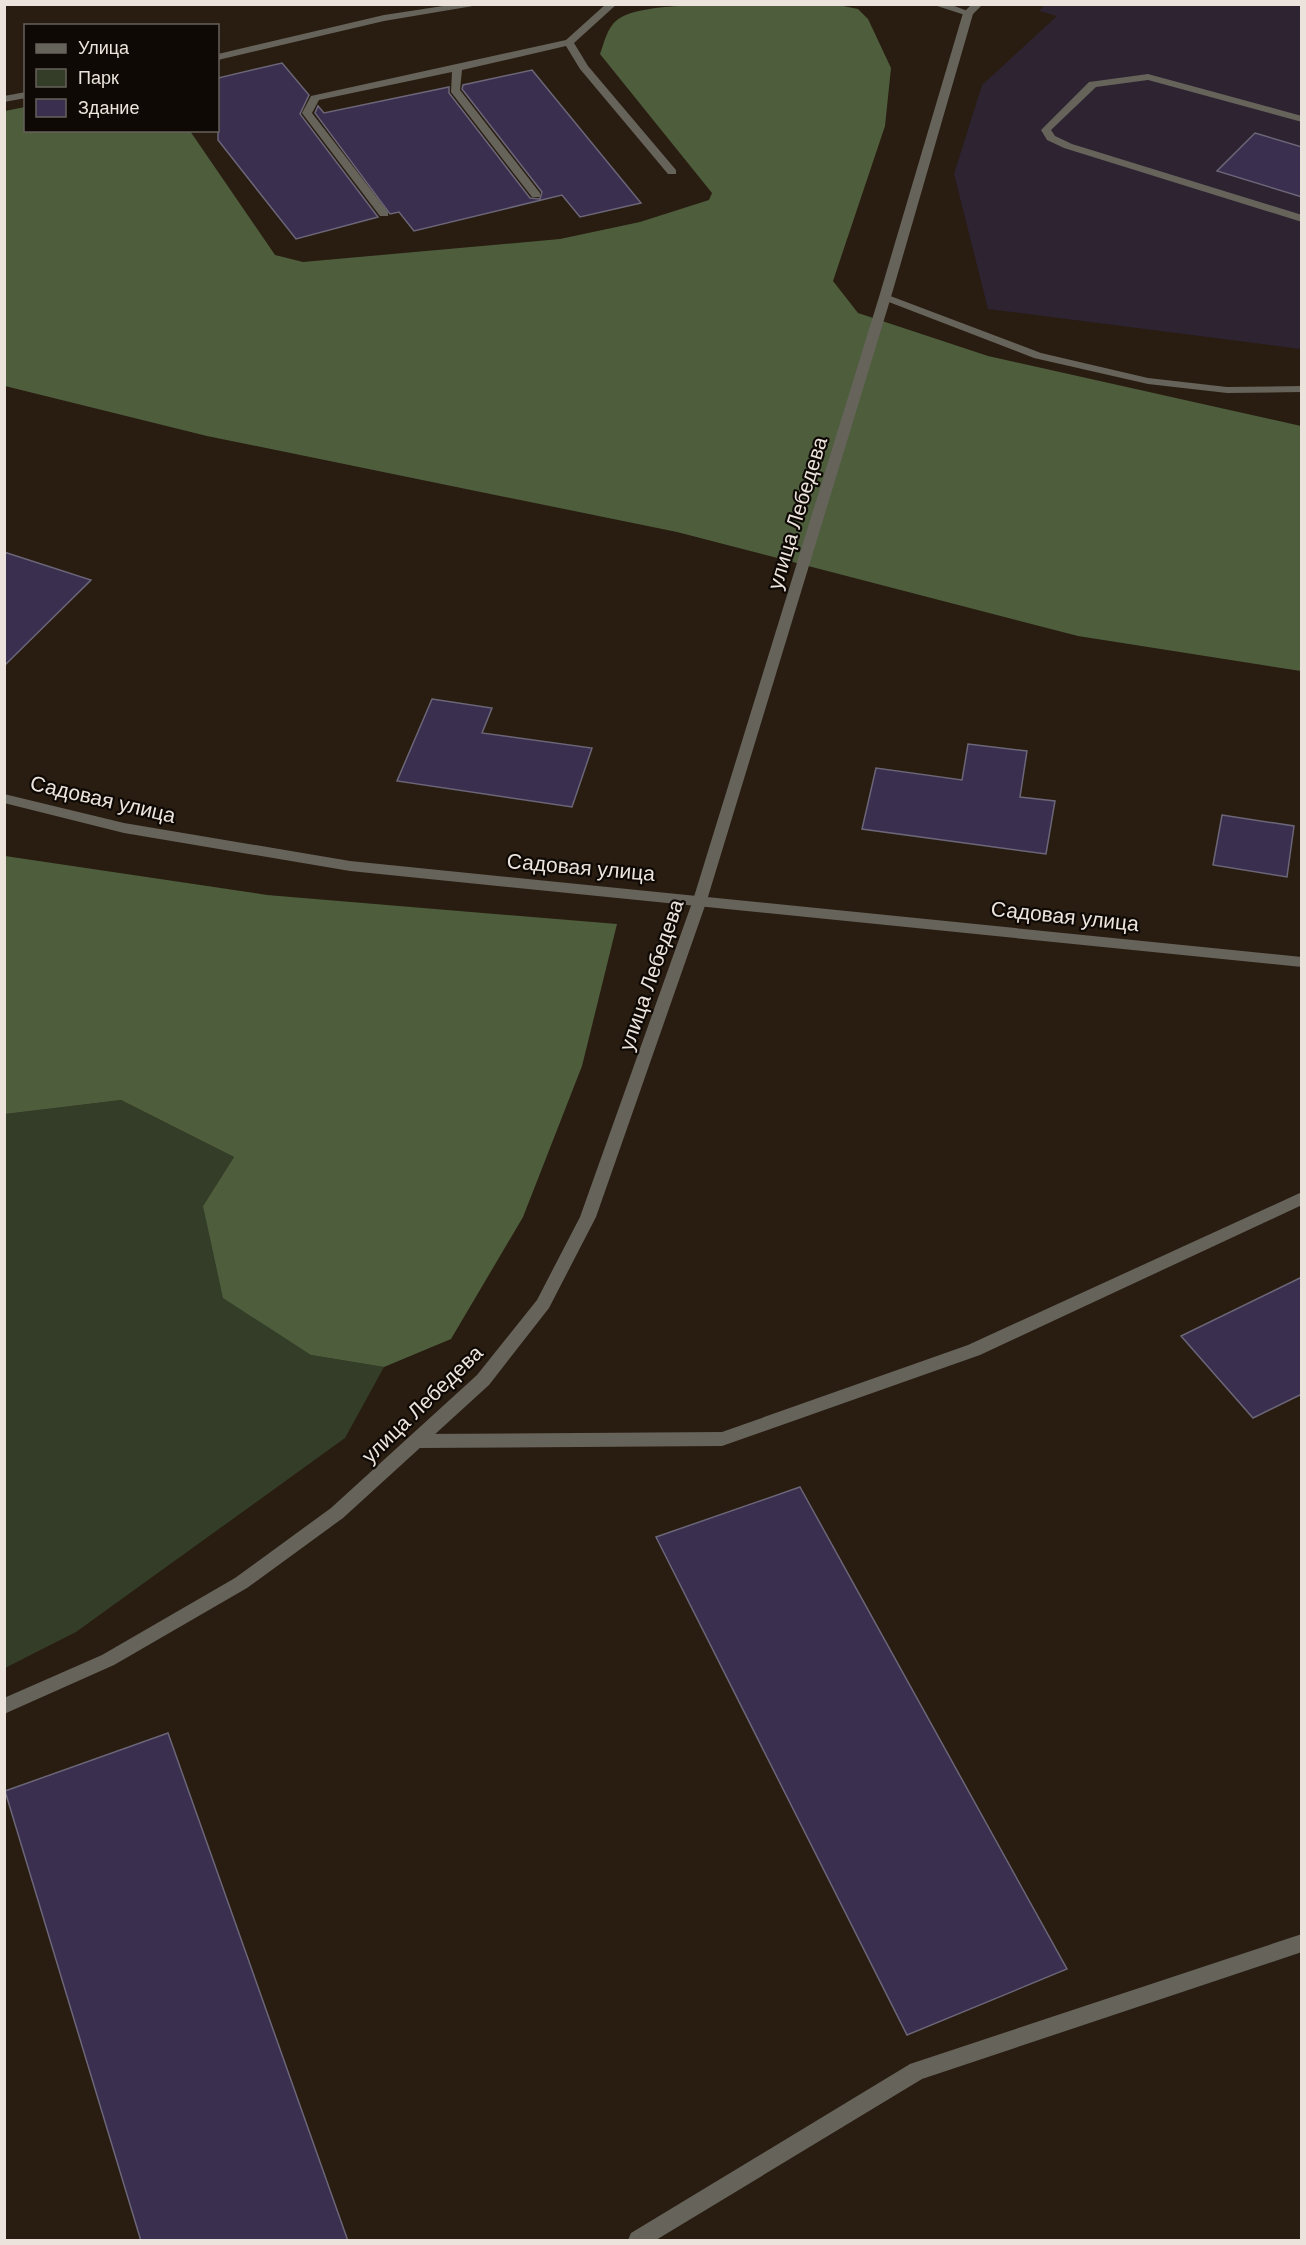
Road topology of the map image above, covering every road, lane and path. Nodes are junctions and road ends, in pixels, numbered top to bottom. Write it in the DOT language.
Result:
graph roads {
  1 [pos="480,4"];
  2 [pos="612,4"];
  3 [pos="936,4"];
  4 [pos="973,9"];
  5 [pos="569,42"];
  6 [pos="219,57"];
  7 [pos="457,69"];
  8 [pos="24,95"];
  9 [pos="4,99"];
  10 [pos="1302,119"];
  11 [pos="672,172"];
  12 [pos="537,195"];
  13 [pos="384,214"];
  14 [pos="1302,219"];
  15 [pos="885,297"];
  16 [pos="1302,389"];
  17 [pos="4,798"];
  18 [pos="700,900"];
  19 [pos="1302,962"];
  20 [pos="1302,1198"];
  21 [pos="418,1441"];
  22 [pos="4,1706"];
  23 [pos="1302,1943"];
  24 [pos="638,2241"];
  1 -- 6 [label="street"];
  2 -- 5 [label="street"];
  3 -- 4 [label="street"];
  4 -- 15 [label="street, улица Лебедева"];
  5 -- 7 [label="street"];
  5 -- 11 [label="street"];
  7 -- 12 [label="street"];
  7 -- 13 [label="street"];
  8 -- 9 [label="street"];
  10 -- 14 [label="street"];
  15 -- 16 [label="street"];
  15 -- 18 [label="street, улица Лебедева"];
  17 -- 18 [label="street, Садовая улица"];
  18 -- 19 [label="street, Садовая улица"];
  18 -- 21 [label="street, улица Лебедева"];
  20 -- 21 [label="street"];
  21 -- 22 [label="street, улица Лебедева"];
  23 -- 24 [label="street"];
}
